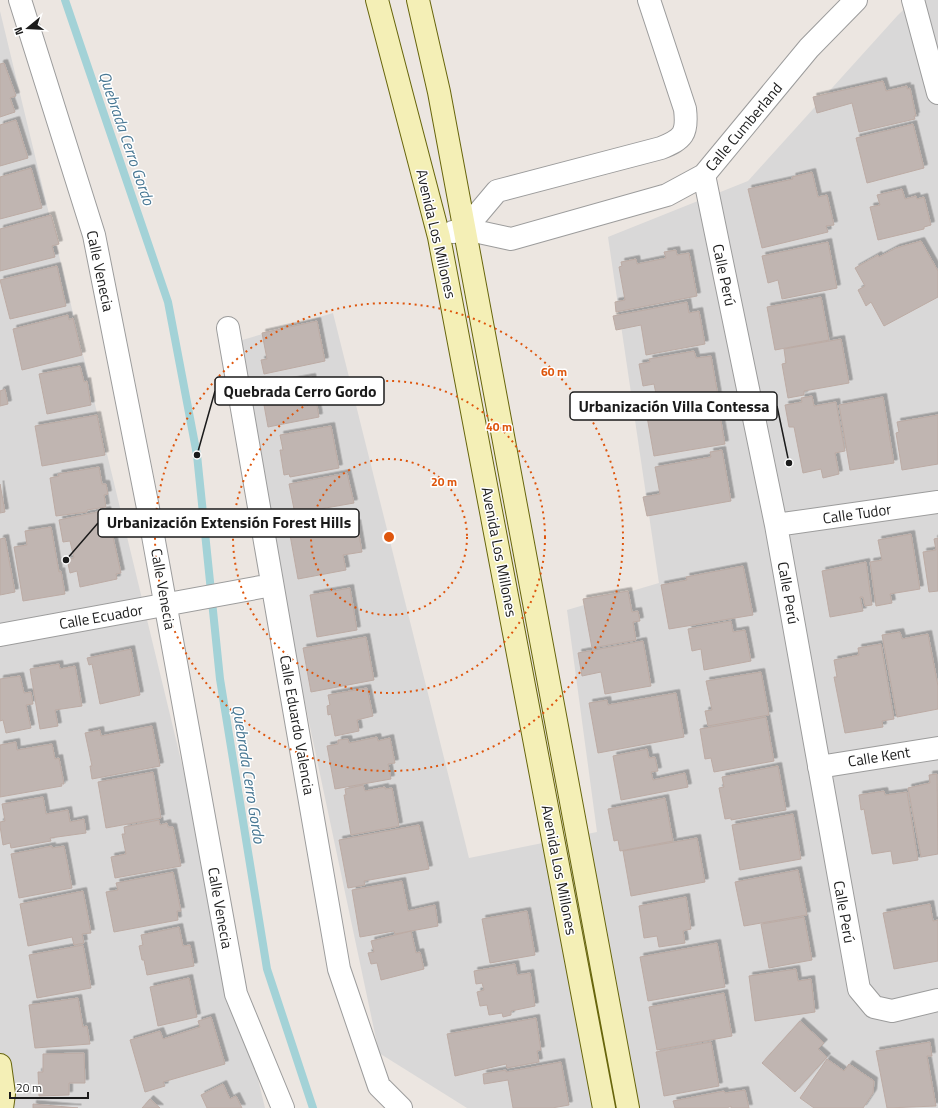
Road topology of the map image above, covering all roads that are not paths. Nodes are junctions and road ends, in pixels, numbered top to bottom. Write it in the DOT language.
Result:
graph roads {
  1 [pos="20,0"];
  2 [pos="376,0"];
  3 [pos="418,0"];
  4 [pos="649,0"];
  5 [pos="856,0"];
  6 [pos="913,0"];
  7 [pos="938,93"];
  8 [pos="704,175"];
  9 [pos="465,229"];
  10 [pos="439,237"];
  11 [pos="228,328"];
  12 [pos="938,502"];
  13 [pos="776,525"];
  14 [pos="272,585"];
  15 [pos="166,605"];
  16 [pos="0,635"];
  17 [pos="938,748"];
  18 [pos="819,767"];
  19 [pos="938,1000"];
  20 [pos="0,1065"];
  21 [pos="2,1108"];
  22 [pos="283,1108"];
  23 [pos="401,1108"];
  24 [pos="604,1108"];
  25 [pos="628,1108"];
  1 -- 15 [label="street, Calle Venecia"];
  2 -- 10 [label="street, Avenida Los Millones"];
  3 -- 9 [label="street, Avenida Los Millones"];
  4 -- 9 [label="street"];
  5 -- 8 [label="street, Calle Cumberland"];
  6 -- 7 [label="street"];
  8 -- 9 [label="street, Calle Cumberland"];
  8 -- 13 [label="street, Calle Perú"];
  9 -- 10 [label="street"];
  9 -- 25 [label="street, Avenida Los Millones"];
  10 -- 24 [label="street, Avenida Los Millones"];
  11 -- 14 [label="street, Calle Eduardo Valencia"];
  12 -- 13 [label="street, Calle Tudor"];
  13 -- 18 [label="street, Calle Perú"];
  14 -- 15 [label="street, Calle Ecuador"];
  14 -- 23 [label="street, Calle Eduardo Valencia"];
  15 -- 16 [label="street, Calle Ecuador"];
  15 -- 22 [label="street, Calle Venecia"];
  17 -- 18 [label="street, Calle Kent"];
  18 -- 19 [label="street, Calle Perú"];
  20 -- 21 [label="street"];
}
